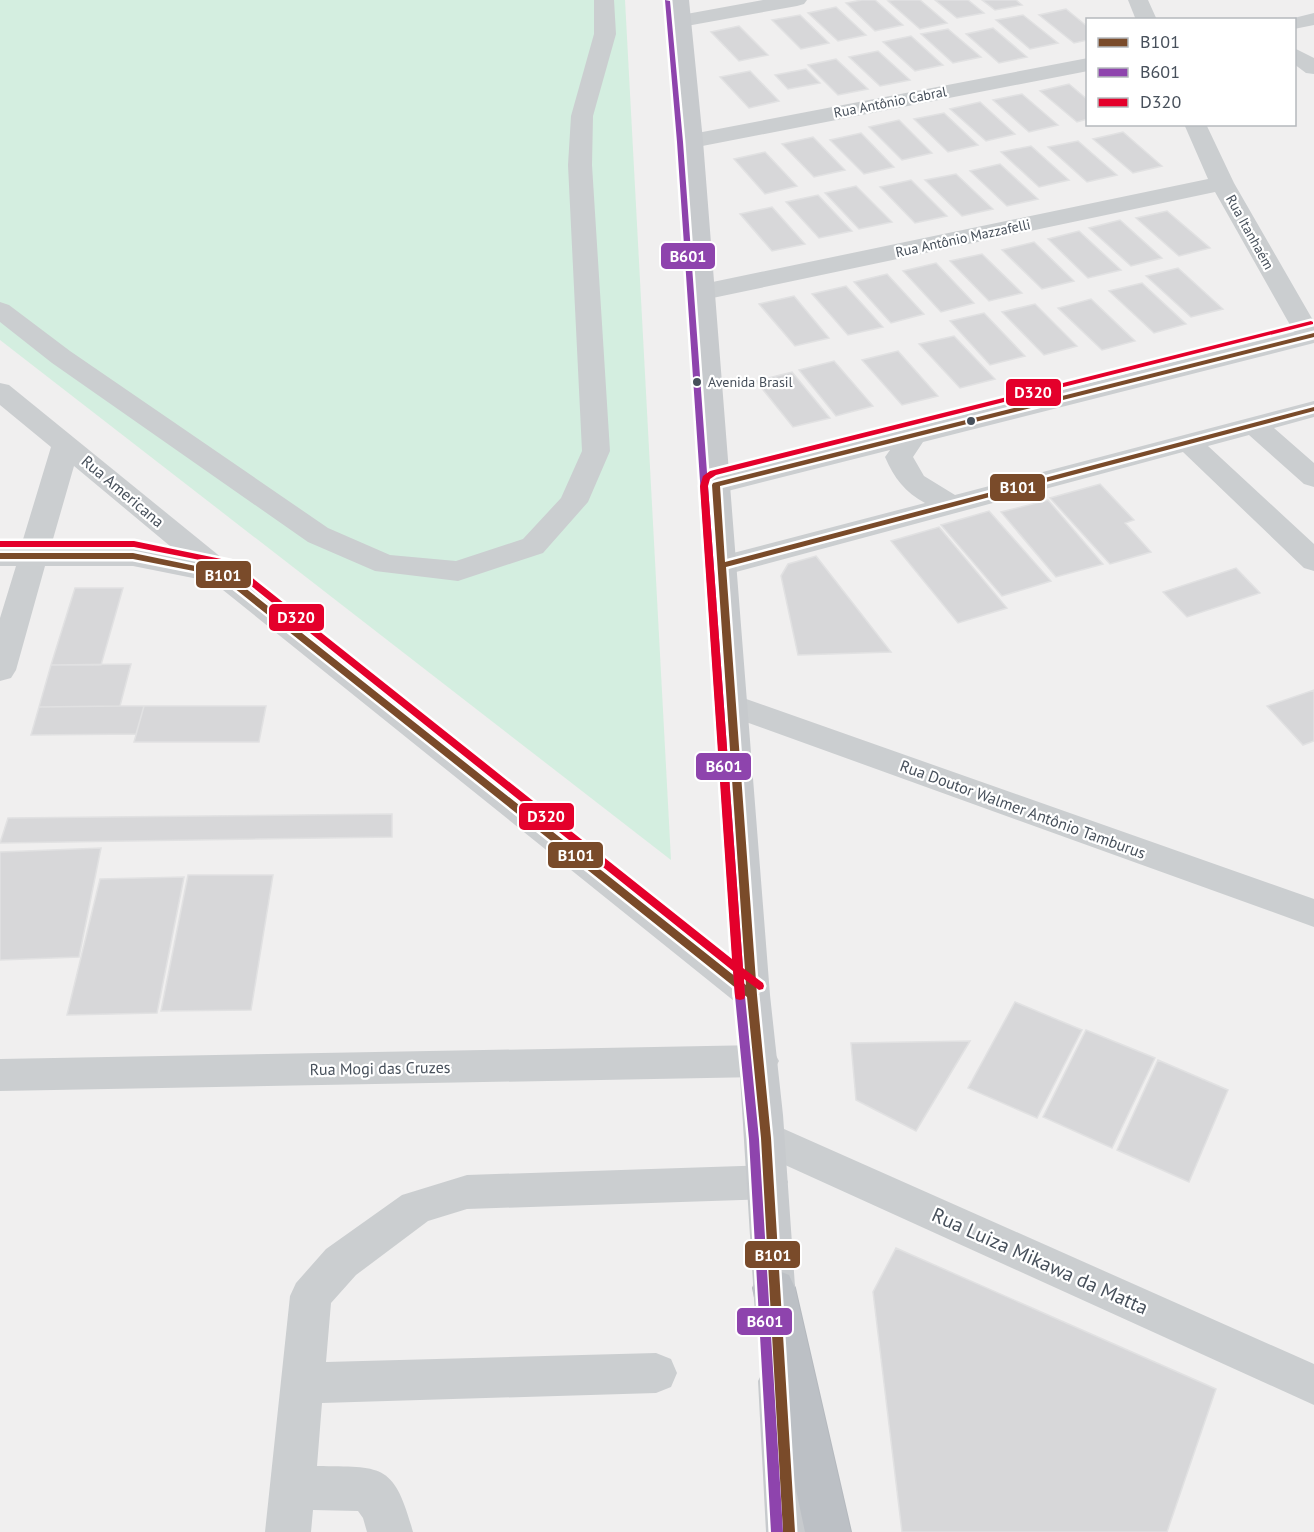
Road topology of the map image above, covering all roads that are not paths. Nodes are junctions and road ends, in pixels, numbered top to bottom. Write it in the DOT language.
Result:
graph roads {
  1 [pos="604,0"];
  2 [pos="797,0"];
  3 [pos="1138,0"];
  4 [pos="680,10"];
  5 [pos="1146,18"];
  6 [pos="1314,19"];
  7 [pos="1296,23"];
  8 [pos="1296,56"];
  9 [pos="1086,64"];
  10 [pos="1314,69"];
  11 [pos="1196,126"];
  12 [pos="692,141"];
  13 [pos="1222,183"];
  14 [pos="703,292"];
  15 [pos="0,310"];
  16 [pos="1311,336"];
  17 [pos="0,391"];
  18 [pos="1314,410"];
  19 [pos="1255,425"];
  20 [pos="912,437"];
  21 [pos="1188,442"];
  22 [pos="66,444"];
  23 [pos="1314,478"];
  24 [pos="716,485"];
  25 [pos="953,505"];
  26 [pos="34,555"];
  27 [pos="0,556"];
  28 [pos="1314,561"];
  29 [pos="721,566"];
  30 [pos="222,574"];
  31 [pos="0,670"];
  32 [pos="732,705"];
  33 [pos="1314,913"];
  34 [pos="752,995"];
  35 [pos="760,1061"];
  36 [pos="0,1075"];
  37 [pos="766,1138"];
  38 [pos="768,1182"];
  39 [pos="774,1288"];
  40 [pos="656,1373"];
  41 [pos="302,1383"];
  42 [pos="1314,1385"];
  43 [pos="292,1488"];
  44 [pos="288,1532"];
  45 [pos="390,1532"];
  46 [pos="789,1532"];
  47 [pos="828,1532"];
  1 -- 15 [label="street"];
  2 -- 4 [label="street"];
  3 -- 5 [label="street"];
  4 -- 12 [label="main road"];
  6 -- 7 [label="street"];
  8 -- 10 [label="street"];
  9 -- 12 [label="street, Rua Antônio Cabral"];
  11 -- 13 [label="street, Rua Itanhaém"];
  12 -- 14 [label="main road"];
  13 -- 14 [label="street, Rua Antônio Mazzafelli"];
  13 -- 16 [label="street, Rua Itanhaém"];
  14 -- 24 [label="main road"];
  16 -- 20 [label="street"];
  17 -- 22 [label="street, Rua Americana"];
  18 -- 19 [label="street"];
  19 -- 21 [label="street"];
  19 -- 23 [label="street"];
  20 -- 24 [label="street"];
  20 -- 25 [label="street"];
  21 -- 25 [label="street"];
  21 -- 28 [label="street"];
  22 -- 26 [label="street"];
  22 -- 30 [label="street, Rua Americana"];
  24 -- 29 [label="main road"];
  25 -- 29 [label="street"];
  26 -- 27 [label="street"];
  26 -- 30 [label="street"];
  26 -- 31 [label="street"];
  29 -- 32 [label="main road"];
  30 -- 34 [label="street, Rua Americana"];
  32 -- 33 [label="street, Rua Doutor Walmer Antônio Tamburus"];
  32 -- 34 [label="main road"];
  34 -- 35 [label="main road"];
  35 -- 36 [label="street, Rua Mogi das Cruzes"];
  35 -- 37 [label="main road"];
  37 -- 38 [label="main road"];
  37 -- 42 [label="street, Rua Luiza Mikawa da Matta"];
  38 -- 39 [label="main road"];
  38 -- 41 [label="street"];
  39 -- 46 [label="main road"];
  39 -- 47 [label="highway"];
  40 -- 41 [label="street"];
  41 -- 43 [label="street"];
  43 -- 44 [label="street"];
  43 -- 45 [label="street"];
}
